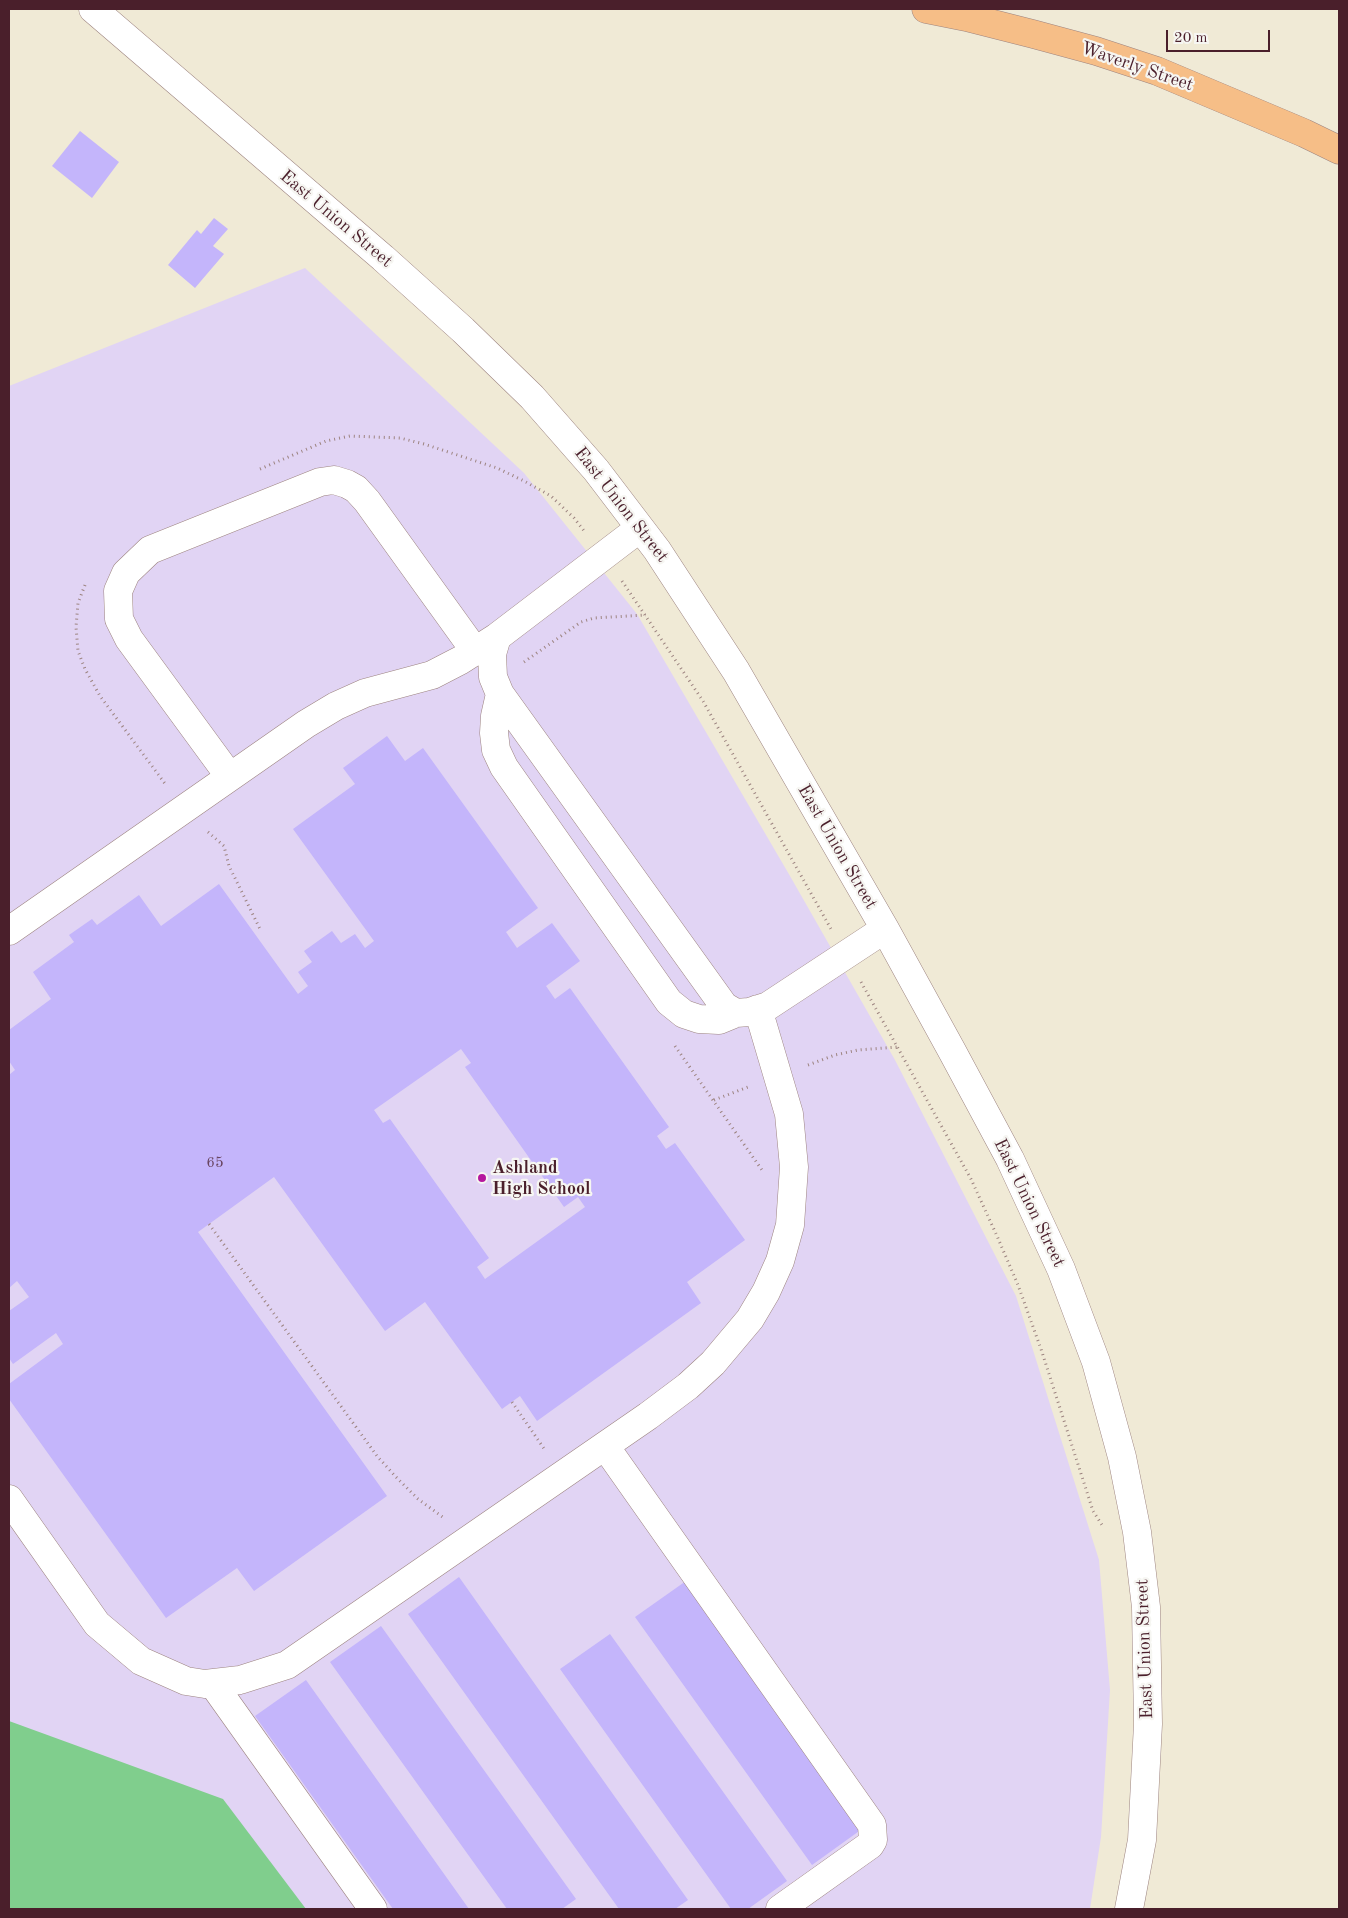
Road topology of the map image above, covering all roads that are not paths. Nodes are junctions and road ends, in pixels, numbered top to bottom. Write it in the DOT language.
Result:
graph roads {
  1 [pos="93,9"];
  2 [pos="926,9"];
  3 [pos="1339,150"];
  4 [pos="640,528"];
  5 [pos="486,644"];
  6 [pos="500,694"];
  7 [pos="230,777"];
  8 [pos="885,929"];
  9 [pos="9,932"];
  10 [pos="747,1011"];
  11 [pos="605,1446"];
  12 [pos="9,1499"];
  13 [pos="213,1684"];
  14 [pos="373,1909"];
  15 [pos="780,1909"];
  16 [pos="1129,1909"];
  1 -- 4 [label="street, East Union Street"];
  2 -- 3 [label="main road, Waverly Street"];
  4 -- 5 [label="street"];
  4 -- 8 [label="street, East Union Street"];
  5 -- 6 [label="street"];
  5 -- 7 [label="street"];
  5 -- 7 [label="street"];
  6 -- 10 [label="street"];
  6 -- 10 [label="street"];
  7 -- 9 [label="street"];
  8 -- 10 [label="street"];
  8 -- 16 [label="street, East Union Street"];
  10 -- 11 [label="street"];
  11 -- 13 [label="street"];
  11 -- 15 [label="street"];
  12 -- 13 [label="street"];
  13 -- 14 [label="street"];
}
